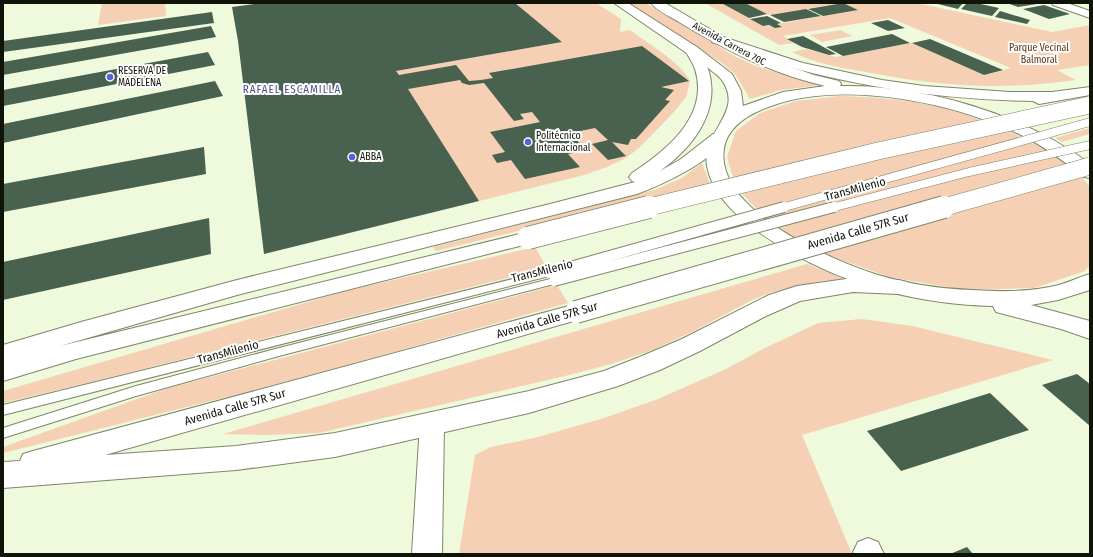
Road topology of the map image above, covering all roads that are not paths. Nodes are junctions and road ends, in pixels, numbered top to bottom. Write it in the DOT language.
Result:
graph roads {
  1 [pos="620,3"];
  2 [pos="657,3"];
  3 [pos="1057,3"];
  4 [pos="1090,15"];
  5 [pos="718,39"];
  6 [pos="692,50"];
  7 [pos="1090,91"];
  8 [pos="876,92"];
  9 [pos="1053,97"];
  10 [pos="940,102"];
  11 [pos="1090,105"];
  12 [pos="731,122"];
  13 [pos="1090,122"];
  14 [pos="719,138"];
  15 [pos="1090,145"];
  16 [pos="1090,166"];
  17 [pos="1090,172"];
  18 [pos="596,199"];
  19 [pos="552,277"];
  20 [pos="1090,281"];
  21 [pos="899,287"];
  22 [pos="976,299"];
  23 [pos="1090,330"];
  24 [pos="3,354"];
  25 [pos="3,371"];
  26 [pos="3,410"];
  27 [pos="432,424"];
  28 [pos="3,433"];
  29 [pos="3,472"];
  30 [pos="3,475"];
  31 [pos="427,554"];
  1 -- 6 [label="main road, Avenida Carrera 70C"];
  2 -- 5 [label="main road, Avenida Carrera 70C"];
  3 -- 4 [label="street"];
  5 -- 8 [label="main road, Avenida Carrera 70C"];
  5 -- 9 [label="main road"];
  6 -- 12 [label="main road, Avenida Carrera 70C"];
  6 -- 18 [label="main road"];
  7 -- 9 [label="main road"];
  8 -- 10 [label="main road"];
  8 -- 12 [label="main road"];
  9 -- 10 [label="main road"];
  10 -- 17 [label="main road"];
  11 -- 25 [label="main road, bridge"];
  12 -- 14 [label="main road"];
  13 -- 19 [label="lane, TransMilenio, bridge"];
  14 -- 18 [label="main road"];
  14 -- 21 [label="main road"];
  15 -- 19 [label="lane, TransMilenio, bridge"];
  16 -- 29 [label="main road, Avenida Calle 57R Sur, bridge"];
  18 -- 24 [label="main road"];
  19 -- 26 [label="lane, TransMilenio"];
  19 -- 28 [label="lane, TransMilenio"];
  20 -- 22 [label="main road"];
  21 -- 22 [label="main road"];
  21 -- 27 [label="main road"];
  22 -- 23 [label="main road"];
  27 -- 30 [label="main road"];
  27 -- 31 [label="street"];
}
